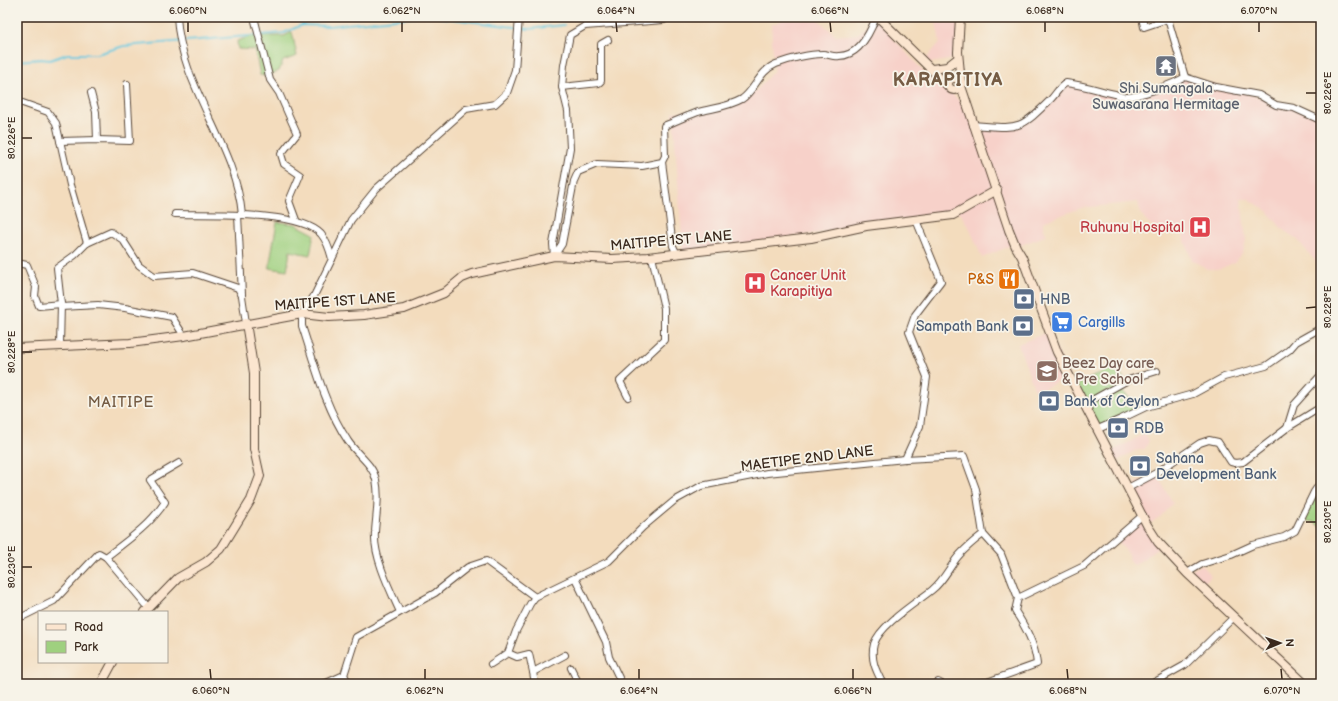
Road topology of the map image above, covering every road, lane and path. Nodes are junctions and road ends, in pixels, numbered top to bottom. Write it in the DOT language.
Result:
graph roads {
  1 [pos="176,17"];
  2 [pos="254,17"];
  3 [pos="518,17"];
  4 [pos="666,17"];
  5 [pos="877,17"];
  6 [pos="960,17"];
  7 [pos="1142,17"];
  8 [pos="1170,18"];
  9 [pos="608,40"];
  10 [pos="957,56"];
  11 [pos="930,68"];
  12 [pos="1185,77"];
  13 [pos="952,78"];
  14 [pos="126,84"];
  15 [pos="961,84"];
  16 [pos="562,87"];
  17 [pos="950,89"];
  18 [pos="92,93"];
  19 [pos="17,101"];
  20 [pos="966,105"];
  21 [pos="1321,118"];
  22 [pos="973,125"];
  23 [pos="97,140"];
  24 [pos="60,141"];
  25 [pos="662,162"];
  26 [pos="997,190"];
  27 [pos="175,214"];
  28 [pos="240,215"];
  29 [pos="296,220"];
  30 [pos="916,220"];
  31 [pos="86,243"];
  32 [pos="677,254"];
  33 [pos="554,256"];
  34 [pos="652,257"];
  35 [pos="332,259"];
  36 [pos="17,263"];
  37 [pos="242,296"];
  38 [pos="61,306"];
  39 [pos="302,314"];
  40 [pos="246,323"];
  41 [pos="1321,328"];
  42 [pos="184,336"];
  43 [pos="60,345"];
  44 [pos="17,348"];
  45 [pos="1157,371"];
  46 [pos="1321,375"];
  47 [pos="628,397"];
  48 [pos="1085,404"];
  49 [pos="1321,407"];
  50 [pos="1287,428"];
  51 [pos="1098,429"];
  52 [pos="905,459"];
  53 [pos="179,463"];
  54 [pos="1321,482"];
  55 [pos="1128,488"];
  56 [pos="1143,515"];
  57 [pos="983,534"];
  58 [pos="106,557"];
  59 [pos="1187,573"];
  60 [pos="574,579"];
  61 [pos="536,596"];
  62 [pos="1018,598"];
  63 [pos="147,610"];
  64 [pos="400,612"];
  65 [pos="24,616"];
  66 [pos="1234,617"];
  67 [pos="594,624"];
  68 [pos="508,653"];
  69 [pos="565,655"];
  70 [pos="112,663"];
  71 [pos="491,664"];
  72 [pos="571,668"];
  73 [pos="533,672"];
  74 [pos="344,675"];
  75 [pos="101,684"];
  76 [pos="324,684"];
  77 [pos="349,684"];
  78 [pos="535,684"];
  79 [pos="579,684"];
  80 [pos="622,684"];
  81 [pos="883,684"];
  82 [pos="935,684"];
  83 [pos="942,684"];
  84 [pos="962,684"];
  85 [pos="1151,684"];
  86 [pos="1305,684"];
  1 -- 28 [label="street"];
  2 -- 29 [label="street"];
  3 -- 35 [label="street"];
  4 -- 16 [label="street"];
  5 -- 11 [label="street"];
  5 -- 25 [label="street"];
  6 -- 10 [label="street"];
  7 -- 8 [label="street"];
  8 -- 12 [label="street"];
  9 -- 16 [label="street"];
  10 -- 11 [label="street"];
  10 -- 13 [label="street"];
  10 -- 15 [label="street"];
  11 -- 13 [label="street"];
  11 -- 17 [label="street"];
  12 -- 21 [label="street"];
  12 -- 22 [label="street"];
  13 -- 15 [label="street"];
  13 -- 17 [label="street"];
  14 -- 23 [label="street"];
  15 -- 17 [label="street"];
  15 -- 20 [label="street"];
  16 -- 33 [label="street"];
  17 -- 20 [label="street"];
  18 -- 23 [label="street"];
  19 -- 24 [label="street"];
  20 -- 22 [label="street"];
  22 -- 26 [label="street"];
  23 -- 24 [label="street"];
  24 -- 31 [label="street"];
  25 -- 32 [label="street"];
  25 -- 33 [label="street"];
  26 -- 30 [label="street, MAITIPE 1ST LANE"];
  26 -- 48 [label="street"];
  27 -- 28 [label="street"];
  28 -- 29 [label="street"];
  28 -- 37 [label="street"];
  29 -- 35 [label="street"];
  30 -- 32 [label="street, MAITIPE 1ST LANE"];
  30 -- 52 [label="street"];
  31 -- 37 [label="street"];
  31 -- 38 [label="street"];
  32 -- 34 [label="street, MAITIPE 1ST LANE"];
  33 -- 34 [label="street, MAITIPE 1ST LANE"];
  33 -- 39 [label="street, MAITIPE 1ST LANE"];
  34 -- 47 [label="street"];
  35 -- 39 [label="street"];
  36 -- 38 [label="street"];
  37 -- 40 [label="street"];
  38 -- 42 [label="street"];
  38 -- 43 [label="street"];
  39 -- 40 [label="street, MAITIPE 1ST LANE"];
  39 -- 64 [label="street"];
  40 -- 42 [label="street, MAITIPE 1ST LANE"];
  40 -- 63 [label="street"];
  41 -- 51 [label="street"];
  42 -- 43 [label="street, MAITIPE 1ST LANE"];
  43 -- 44 [label="street, MAITIPE 1ST LANE"];
  45 -- 48 [label="street"];
  46 -- 50 [label="street"];
  48 -- 51 [label="street"];
  49 -- 50 [label="street"];
  50 -- 55 [label="street"];
  51 -- 55 [label="street"];
  52 -- 57 [label="street, MAETIPE 2ND LANE"];
  52 -- 60 [label="street, MAETIPE 2ND LANE"];
  53 -- 58 [label="street"];
  54 -- 59 [label="street"];
  55 -- 56 [label="street"];
  56 -- 59 [label="street"];
  56 -- 62 [label="street"];
  57 -- 62 [label="street"];
  57 -- 81 [label="street"];
  58 -- 63 [label="street"];
  58 -- 65 [label="street"];
  59 -- 66 [label="street"];
  60 -- 61 [label="street, MAETIPE 2ND LANE"];
  60 -- 67 [label="street"];
  60 -- 80 [label="street"];
  61 -- 64 [label="street"];
  61 -- 68 [label="street"];
  62 -- 84 [label="street"];
  64 -- 74 [label="street"];
  66 -- 85 [label="street"];
  66 -- 86 [label="street"];
  68 -- 71 [label="street"];
  68 -- 73 [label="street"];
  69 -- 73 [label="street"];
  70 -- 75 [label="street"];
  72 -- 79 [label="street"];
  73 -- 78 [label="street"];
  74 -- 76 [label="street"];
  74 -- 77 [label="street"];
  82 -- 83 [label="street"];
}
